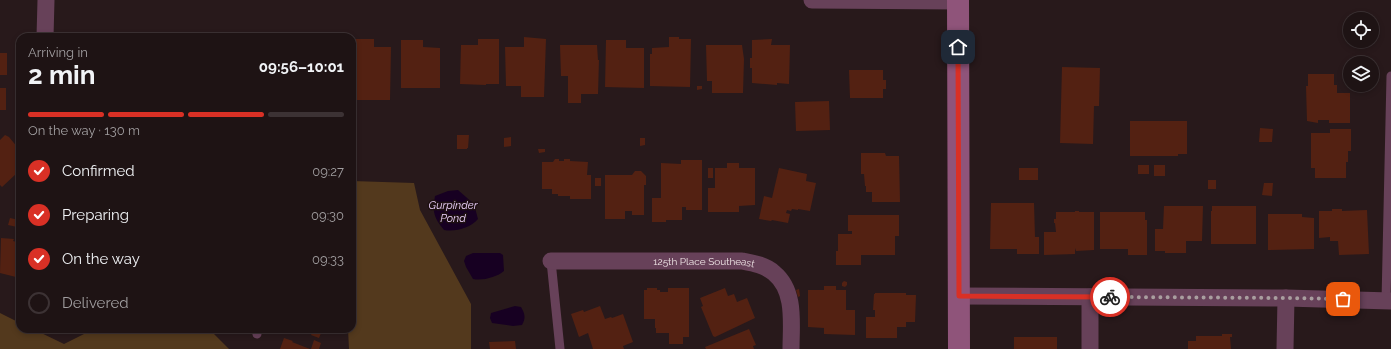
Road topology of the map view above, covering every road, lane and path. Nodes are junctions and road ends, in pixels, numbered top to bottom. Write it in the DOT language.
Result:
graph roads {
  1 [pos="46,0"];
  2 [pos="812,0"];
  3 [pos="958,0"];
  4 [pos="45,33"];
  5 [pos="1391,76"];
  6 [pos="551,261"];
  7 [pos="959,296"];
  8 [pos="1090,297"];
  9 [pos="1286,298"];
  10 [pos="1389,301"];
  11 [pos="560,349"];
  12 [pos="791,349"];
  13 [pos="960,349"];
  14 [pos="1090,349"];
  15 [pos="1285,349"];
  1 -- 4 [label="street"];
  2 -- 3 [label="street"];
  3 -- 7 [label="street"];
  5 -- 10 [label="lane"];
  6 -- 11 [label="lane"];
  6 -- 12 [label="street, 125th Place Southeast"];
  7 -- 8 [label="street"];
  7 -- 13 [label="street"];
  8 -- 9 [label="street"];
  8 -- 14 [label="street"];
  9 -- 10 [label="street"];
  9 -- 15 [label="street"];
}
